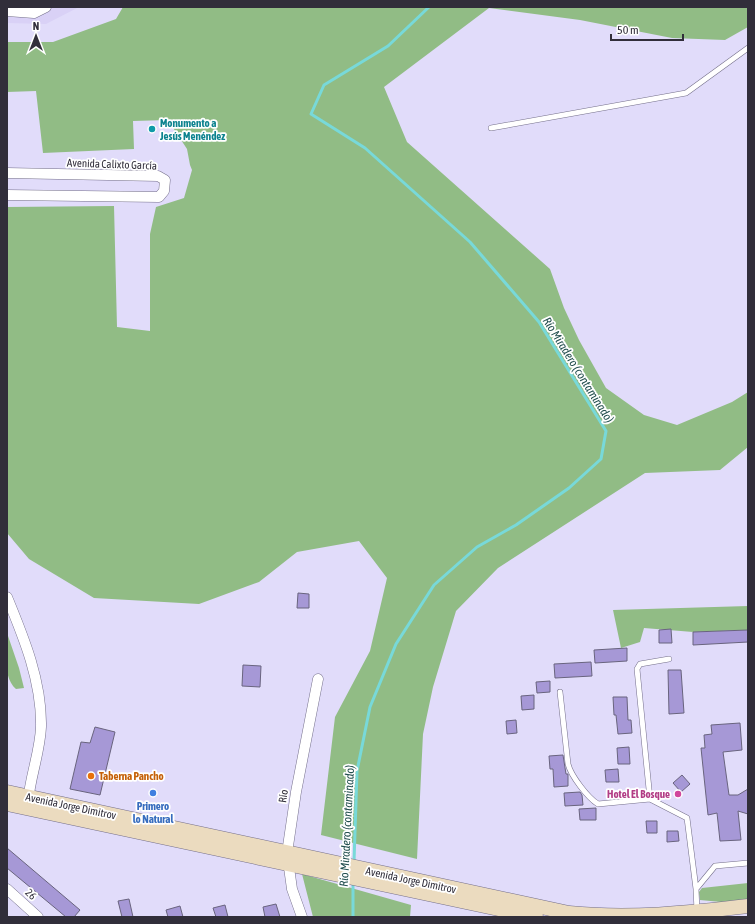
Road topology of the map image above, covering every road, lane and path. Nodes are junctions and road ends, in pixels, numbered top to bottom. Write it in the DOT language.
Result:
graph roads {
  1 [pos="46,7"];
  2 [pos="7,11"];
  3 [pos="748,48"];
  4 [pos="490,128"];
  5 [pos="7,173"];
  6 [pos="7,195"];
  7 [pos="7,597"];
  8 [pos="669,659"];
  9 [pos="318,679"];
  10 [pos="560,692"];
  11 [pos="7,792"];
  12 [pos="650,800"];
  13 [pos="28,803"];
  14 [pos="7,804"];
  15 [pos="287,859"];
  16 [pos="748,863"];
  17 [pos="376,878"];
  18 [pos="7,889"];
  19 [pos="696,889"];
  20 [pos="748,906"];
  21 [pos="697,915"];
  22 [pos="38,917"];
  23 [pos="302,917"];
  24 [pos="536,917"];
  25 [pos="618,917"];
  1 -- 2 [label="street"];
  3 -- 4 [label="lane"];
  5 -- 6 [label="street, Avenida Calixto García"];
  7 -- 13 [label="street"];
  8 -- 12 [label="lane"];
  9 -- 15 [label="street, Río"];
  10 -- 12 [label="lane"];
  11 -- 13 [label="main road, Avenida Jorge Dimitrov"];
  12 -- 19 [label="lane"];
  13 -- 14 [label="main road, Avenida Jorge Dimitrov"];
  13 -- 15 [label="main road, Avenida Jorge Dimitrov"];
  15 -- 17 [label="main road, Avenida Jorge Dimitrov"];
  15 -- 23 [label="street, Río"];
  16 -- 19 [label="lane"];
  17 -- 24 [label="main road, Avenida Jorge Dimitrov"];
  17 -- 25 [label="main road, Avenida Jorge Dimitrov"];
  18 -- 22 [label="street, 26"];
  19 -- 21 [label="lane"];
  20 -- 21 [label="main road, Avenida Jorge Dimitrov"];
  21 -- 25 [label="main road, Avenida Jorge Dimitrov"];
}
